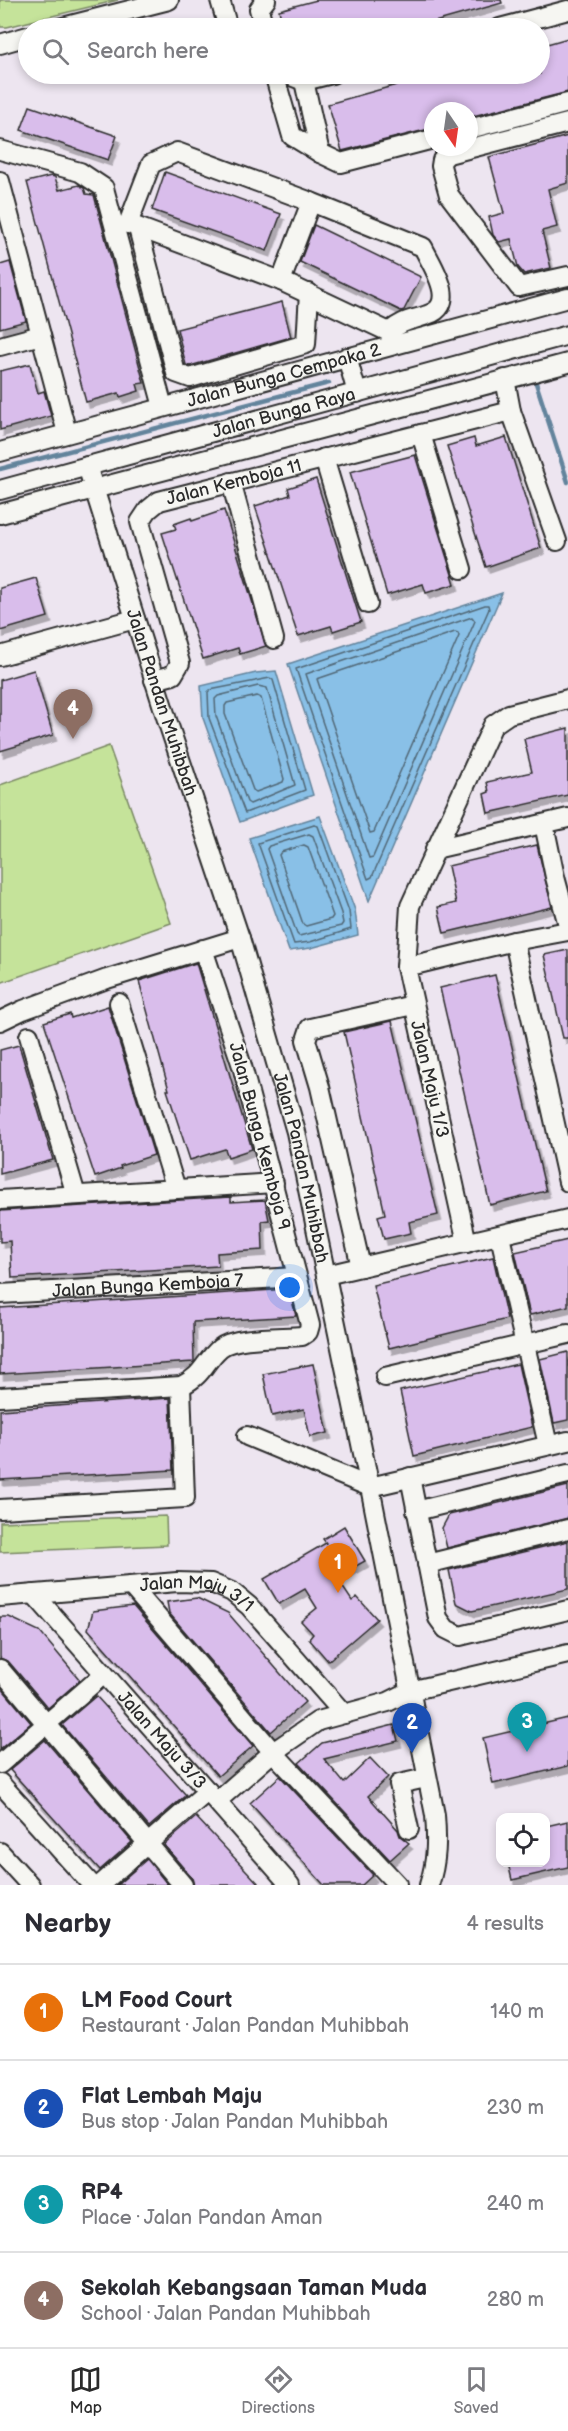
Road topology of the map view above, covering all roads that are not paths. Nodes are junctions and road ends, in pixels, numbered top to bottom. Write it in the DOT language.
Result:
graph roads {
  1 [pos="169,0"];
  2 [pos="220,0"];
  3 [pos="266,0"];
  4 [pos="568,10"];
  5 [pos="98,18"];
  6 [pos="225,18"];
  7 [pos="261,18"];
  8 [pos="538,18"];
  9 [pos="18,39"];
  10 [pos="0,44"];
  11 [pos="277,84"];
  12 [pos="305,84"];
  13 [pos="568,103"];
  14 [pos="568,123"];
  15 [pos="478,127"];
  16 [pos="424,141"];
  17 [pos="0,150"];
  18 [pos="320,153"];
  19 [pos="0,181"];
  20 [pos="311,202"];
  21 [pos="127,225"];
  22 [pos="8,244"];
  23 [pos="565,277"];
  24 [pos="281,281"];
  25 [pos="309,293"];
  26 [pos="567,298"];
  27 [pos="41,335"];
  28 [pos="568,335"];
  29 [pos="391,338"];
  30 [pos="0,346"];
  31 [pos="347,357"];
  32 [pos="568,363"];
  33 [pos="357,393"];
  34 [pos="508,395"];
  35 [pos="163,407"];
  36 [pos="68,433"];
  37 [pos="421,434"];
  38 [pos="0,452"];
  39 [pos="324,458"];
  40 [pos="87,466"];
  41 [pos="231,483"];
  42 [pos="94,489"];
  43 [pos="0,490"];
  44 [pos="0,514"];
  45 [pos="556,541"];
  46 [pos="462,569"];
  47 [pos="368,604"];
  48 [pos="135,619"];
  49 [pos="274,639"];
  50 [pos="0,656"];
  51 [pos="154,680"];
  52 [pos="568,699"];
  53 [pos="568,818"];
  54 [pos="544,824"];
  55 [pos="435,849"];
  56 [pos="568,924"];
  57 [pos="568,931"];
  58 [pos="240,938"];
  59 [pos="514,941"];
  60 [pos="203,949"];
  61 [pos="406,967"];
  62 [pos="119,1003"];
  63 [pos="413,1005"];
  64 [pos="0,1021"];
  65 [pos="29,1036"];
  66 [pos="568,1182"];
  67 [pos="274,1183"];
  68 [pos="176,1190"];
  69 [pos="76,1196"];
  70 [pos="0,1200"];
  71 [pos="568,1220"];
  72 [pos="500,1236"];
  73 [pos="467,1243"];
  74 [pos="361,1267"];
  75 [pos="326,1275"];
  76 [pos="297,1277"];
  77 [pos="0,1294"];
  78 [pos="568,1334"];
  79 [pos="524,1344"];
  80 [pos="385,1377"];
  81 [pos="181,1386"];
  82 [pos="0,1397"];
  83 [pos="247,1436"];
  84 [pos="568,1440"];
  85 [pos="548,1445"];
  86 [pos="568,1474"];
  87 [pos="410,1477"];
  88 [pos="370,1487"];
  89 [pos="0,1509"];
  90 [pos="416,1511"];
  91 [pos="568,1529"];
  92 [pos="427,1564"];
  93 [pos="131,1586"];
  94 [pos="34,1594"];
  95 [pos="0,1597"];
  96 [pos="568,1610"];
  97 [pos="568,1654"];
  98 [pos="0,1669"];
  99 [pos="104,1674"];
  100 [pos="410,1692"];
  101 [pos="344,1713"];
  102 [pos="46,1722"];
  103 [pos="273,1752"];
  104 [pos="0,1764"];
  105 [pos="426,1778"];
  106 [pos="0,1783"];
  107 [pos="212,1796"];
  108 [pos="409,1829"];
  109 [pos="147,1844"];
  110 [pos="0,1852"];
  111 [pos="399,1882"];
  112 [pos="30,1885"];
  113 [pos="92,1885"];
  114 [pos="100,1885"];
  115 [pos="183,1885"];
  116 [pos="290,1885"];
  117 [pos="429,1885"];
  1 -- 5 [label="street"];
  2 -- 6 [label="street"];
  3 -- 7 [label="street"];
  4 -- 8 [label="street"];
  9 -- 10 [label="street"];
  11 -- 18 [label="street"];
  12 -- 18 [label="street"];
  13 -- 15 [label="street"];
  14 -- 23 [label="street"];
  16 -- 18 [label="street"];
  17 -- 21 [label="street"];
  19 -- 22 [label="street"];
  20 -- 21 [label="street"];
  20 -- 24 [label="street"];
  20 -- 29 [label="street"];
  21 -- 24 [label="street"];
  21 -- 25 [label="street"];
  21 -- 35 [label="street"];
  22 -- 27 [label="street"];
  23 -- 26 [label="street"];
  24 -- 25 [label="street"];
  25 -- 29 [label="street"];
  26 -- 29 [label="street, Jalan Bunga Cempaka 2"];
  27 -- 30 [label="street"];
  27 -- 36 [label="street"];
  28 -- 33 [label="street, Jalan Bunga Raya"];
  29 -- 31 [label="street, Jalan Bunga Cempaka 2"];
  31 -- 33 [label="street"];
  31 -- 35 [label="street, Jalan Bunga Cempaka 2"];
  32 -- 34 [label="street, Jalan Bunga Raya"];
  33 -- 40 [label="street, Jalan Bunga Raya"];
  34 -- 37 [label="street, Jalan Kemboja 11"];
  34 -- 42 [label="street, Jalan Bunga Raya"];
  34 -- 45 [label="street"];
  35 -- 36 [label="street, Jalan Bunga Cempaka 2"];
  36 -- 38 [label="street, Jalan Bunga Cempaka 2"];
  37 -- 39 [label="street, Jalan Kemboja 11"];
  37 -- 46 [label="street"];
  39 -- 41 [label="street, Jalan Kemboja 11"];
  39 -- 47 [label="street"];
  40 -- 42 [label="street, Jalan Pandan Muhibbah"];
  40 -- 43 [label="street, Jalan Bunga Raya"];
  41 -- 49 [label="street"];
  41 -- 51 [label="street, Jalan Kemboja 11"];
  42 -- 44 [label="street, Jalan Bunga Raya"];
  42 -- 48 [label="street, Jalan Pandan Muhibbah"];
  48 -- 50 [label="street"];
  48 -- 51 [label="street, Jalan Pandan Muhibbah"];
  51 -- 58 [label="street, Jalan Pandan Muhibbah"];
  52 -- 55 [label="street, Jalan Maju 1/3"];
  53 -- 54 [label="street"];
  54 -- 55 [label="street"];
  54 -- 56 [label="street"];
  55 -- 61 [label="street, Jalan Maju 1/3"];
  57 -- 59 [label="street"];
  58 -- 60 [label="street"];
  58 -- 75 [label="street, Jalan Pandan Muhibbah"];
  59 -- 61 [label="street"];
  59 -- 66 [label="street"];
  60 -- 64 [label="street"];
  60 -- 67 [label="street, Jalan Bunga Kemboja 9"];
  61 -- 63 [label="street, Jalan Maju 1/3"];
  62 -- 68 [label="street"];
  63 -- 73 [label="street, Jalan Maju 1/3"];
  63 -- 74 [label="street"];
  65 -- 69 [label="street"];
  67 -- 68 [label="street"];
  67 -- 76 [label="street, Jalan Bunga Kemboja 9"];
  68 -- 69 [label="street"];
  69 -- 70 [label="street"];
  71 -- 72 [label="street"];
  72 -- 73 [label="street"];
  72 -- 79 [label="street"];
  73 -- 74 [label="street"];
  74 -- 75 [label="street"];
  75 -- 88 [label="street, Jalan Pandan Muhibbah"];
  76 -- 77 [label="street, Jalan Bunga Kemboja 7"];
  76 -- 81 [label="street, Jalan Bunga Kemboja 9"];
  78 -- 79 [label="street"];
  79 -- 80 [label="street"];
  79 -- 85 [label="street"];
  81 -- 82 [label="street"];
  81 -- 89 [label="street"];
  83 -- 88 [label="street"];
  84 -- 85 [label="street"];
  85 -- 87 [label="street"];
  86 -- 90 [label="street"];
  87 -- 88 [label="street"];
  87 -- 90 [label="street"];
  88 -- 100 [label="street, Jalan Pandan Muhibbah"];
  90 -- 92 [label="street"];
  91 -- 92 [label="street"];
  92 -- 96 [label="street"];
  93 -- 94 [label="street, Jalan Maju 3/1"];
  93 -- 101 [label="street, Jalan Maju 3/1"];
  93 -- 103 [label="street"];
  94 -- 95 [label="street, Jalan Maju 3/1"];
  94 -- 99 [label="street, Jalan Maju 3/3"];
  97 -- 100 [label="street"];
  98 -- 102 [label="street"];
  99 -- 102 [label="street"];
  99 -- 107 [label="street, Jalan Maju 3/3"];
  100 -- 101 [label="street"];
  100 -- 105 [label="street, Jalan Pandan Muhibbah"];
  101 -- 103 [label="street"];
  102 -- 104 [label="street"];
  102 -- 109 [label="street"];
  103 -- 107 [label="street"];
  103 -- 111 [label="street"];
  105 -- 108 [label="street"];
  105 -- 117 [label="street, Jalan Pandan Muhibbah"];
  106 -- 113 [label="street"];
  107 -- 109 [label="street"];
  107 -- 116 [label="street, Jalan Maju 3/3"];
  109 -- 114 [label="street"];
  109 -- 115 [label="street"];
  110 -- 112 [label="street"];
}
